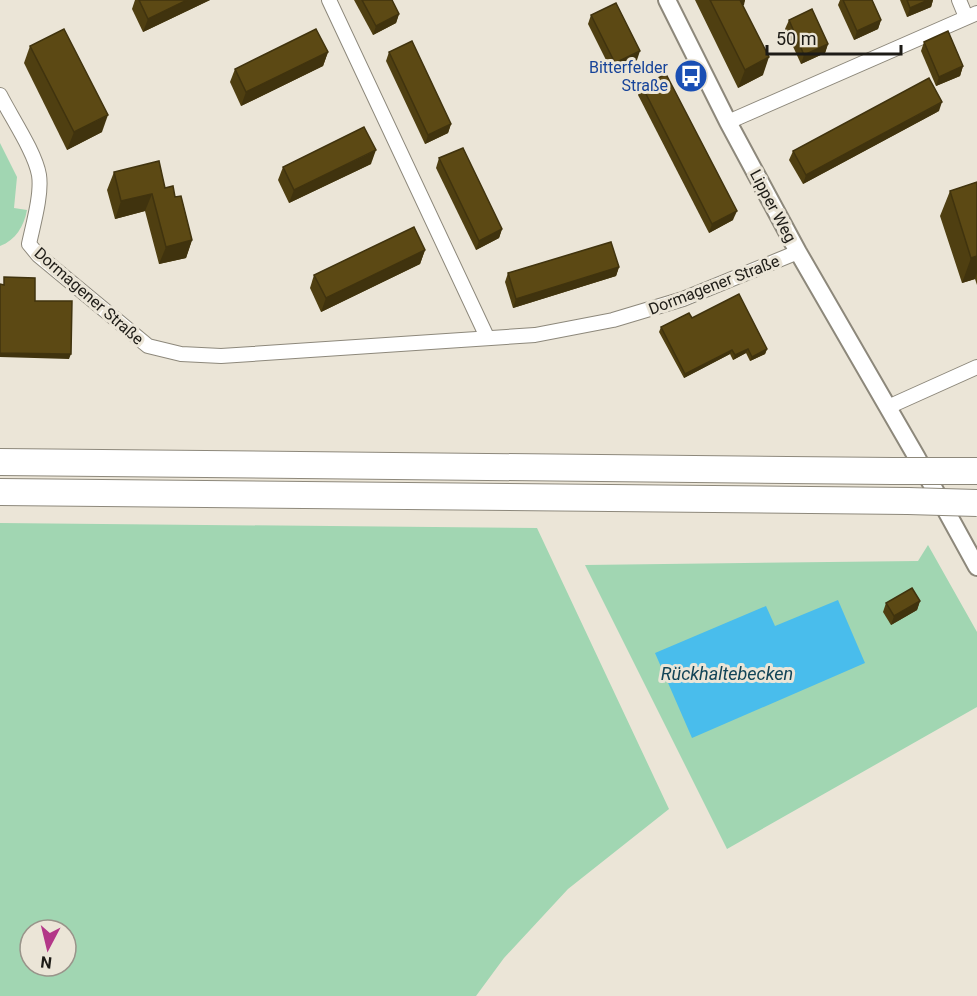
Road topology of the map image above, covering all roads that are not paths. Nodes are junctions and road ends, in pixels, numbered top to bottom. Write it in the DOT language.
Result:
graph roads {
  1 [pos="329,0"];
  2 [pos="668,0"];
  3 [pos="959,0"];
  4 [pos="971,15"];
  5 [pos="0,95"];
  6 [pos="728,122"];
  7 [pos="798,252"];
  8 [pos="487,338"];
  9 [pos="977,367"];
  10 [pos="888,407"];
  11 [pos="0,462"];
  12 [pos="968,471"];
  13 [pos="0,492"];
  14 [pos="977,503"];
  15 [pos="977,567"];
  1 -- 8 [label="street"];
  2 -- 6 [label="street, Lipper Weg"];
  3 -- 4 [label="street"];
  4 -- 6 [label="street"];
  5 -- 8 [label="street, Dormagener Straße"];
  6 -- 7 [label="street, Lipper Weg"];
  7 -- 8 [label="street, Dormagener Straße"];
  7 -- 10 [label="street, Lipper Weg"];
  9 -- 10 [label="street"];
  10 -- 15 [label="street, Lipper Weg"];
  11 -- 12 [label="highway, bridge"];
  13 -- 14 [label="highway, bridge"];
}
